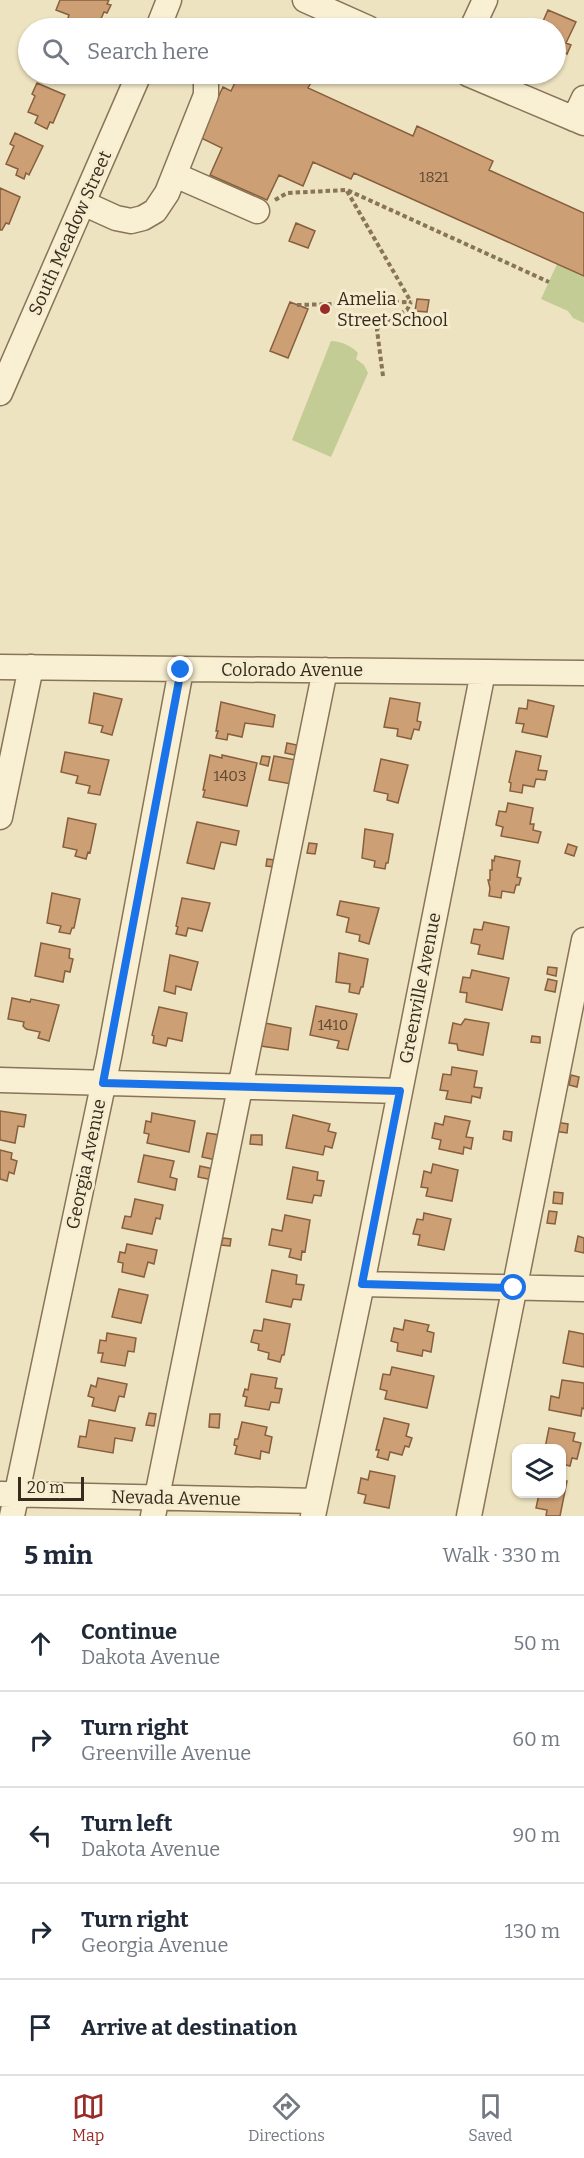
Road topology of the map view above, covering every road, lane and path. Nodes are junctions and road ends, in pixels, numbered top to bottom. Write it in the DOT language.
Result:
graph roads {
  1 [pos="169,0"];
  2 [pos="305,0"];
  3 [pos="485,0"];
  4 [pos="339,7"];
  5 [pos="162,18"];
  6 [pos="354,18"];
  7 [pos="477,18"];
  8 [pos="135,84"];
  9 [pos="206,84"];
  10 [pos="497,84"];
  11 [pos="581,113"];
  12 [pos="175,175"];
  13 [pos="347,190"];
  14 [pos="83,202"];
  15 [pos="257,211"];
  16 [pos="549,282"];
  17 [pos="411,302"];
  18 [pos="297,305"];
  19 [pos="382,376"];
  20 [pos="0,393"];
  21 [pos="0,667"];
  22 [pos="31,668"];
  23 [pos="181,670"];
  24 [pos="325,670"];
  25 [pos="483,672"];
  26 [pos="584,673"];
  27 [pos="0,817"];
  28 [pos="584,940"];
  29 [pos="0,1080"];
  30 [pos="103,1083"];
  31 [pos="240,1087"];
  32 [pos="400,1091"];
  33 [pos="362,1284"];
  34 [pos="514,1288"];
  35 [pos="584,1289"];
  36 [pos="9,1501"];
  37 [pos="155,1507"];
  38 [pos="314,1508"];
  39 [pos="469,1516"];
  1 -- 5 [label="street"];
  2 -- 4 [label="street"];
  3 -- 7 [label="street"];
  4 -- 6 [label="street"];
  8 -- 14 [label="street, South Meadow Street"];
  9 -- 12 [label="street"];
  10 -- 11 [label="street"];
  12 -- 14 [label="street"];
  12 -- 15 [label="street"];
  13 -- 15 [label="path"];
  13 -- 16 [label="path"];
  13 -- 17 [label="path"];
  14 -- 20 [label="street, South Meadow Street"];
  17 -- 18 [label="path"];
  17 -- 19 [label="path"];
  21 -- 22 [label="street, Colorado Avenue"];
  22 -- 23 [label="street, Colorado Avenue"];
  22 -- 27 [label="street"];
  23 -- 24 [label="street, Colorado Avenue"];
  23 -- 30 [label="street, Georgia Avenue"];
  24 -- 25 [label="street, Colorado Avenue"];
  24 -- 31 [label="street"];
  25 -- 26 [label="street, Colorado Avenue"];
  25 -- 32 [label="street, Greenville Avenue"];
  28 -- 34 [label="street"];
  29 -- 30 [label="street"];
  30 -- 31 [label="street"];
  30 -- 36 [label="street, Georgia Avenue"];
  31 -- 32 [label="street"];
  31 -- 37 [label="street"];
  32 -- 33 [label="street, Greenville Avenue"];
  33 -- 34 [label="street"];
  33 -- 38 [label="street, Greenville Avenue"];
  34 -- 35 [label="street"];
  34 -- 39 [label="street"];
  36 -- 37 [label="street, Nevada Avenue"];
  37 -- 38 [label="street, Nevada Avenue"];
}
